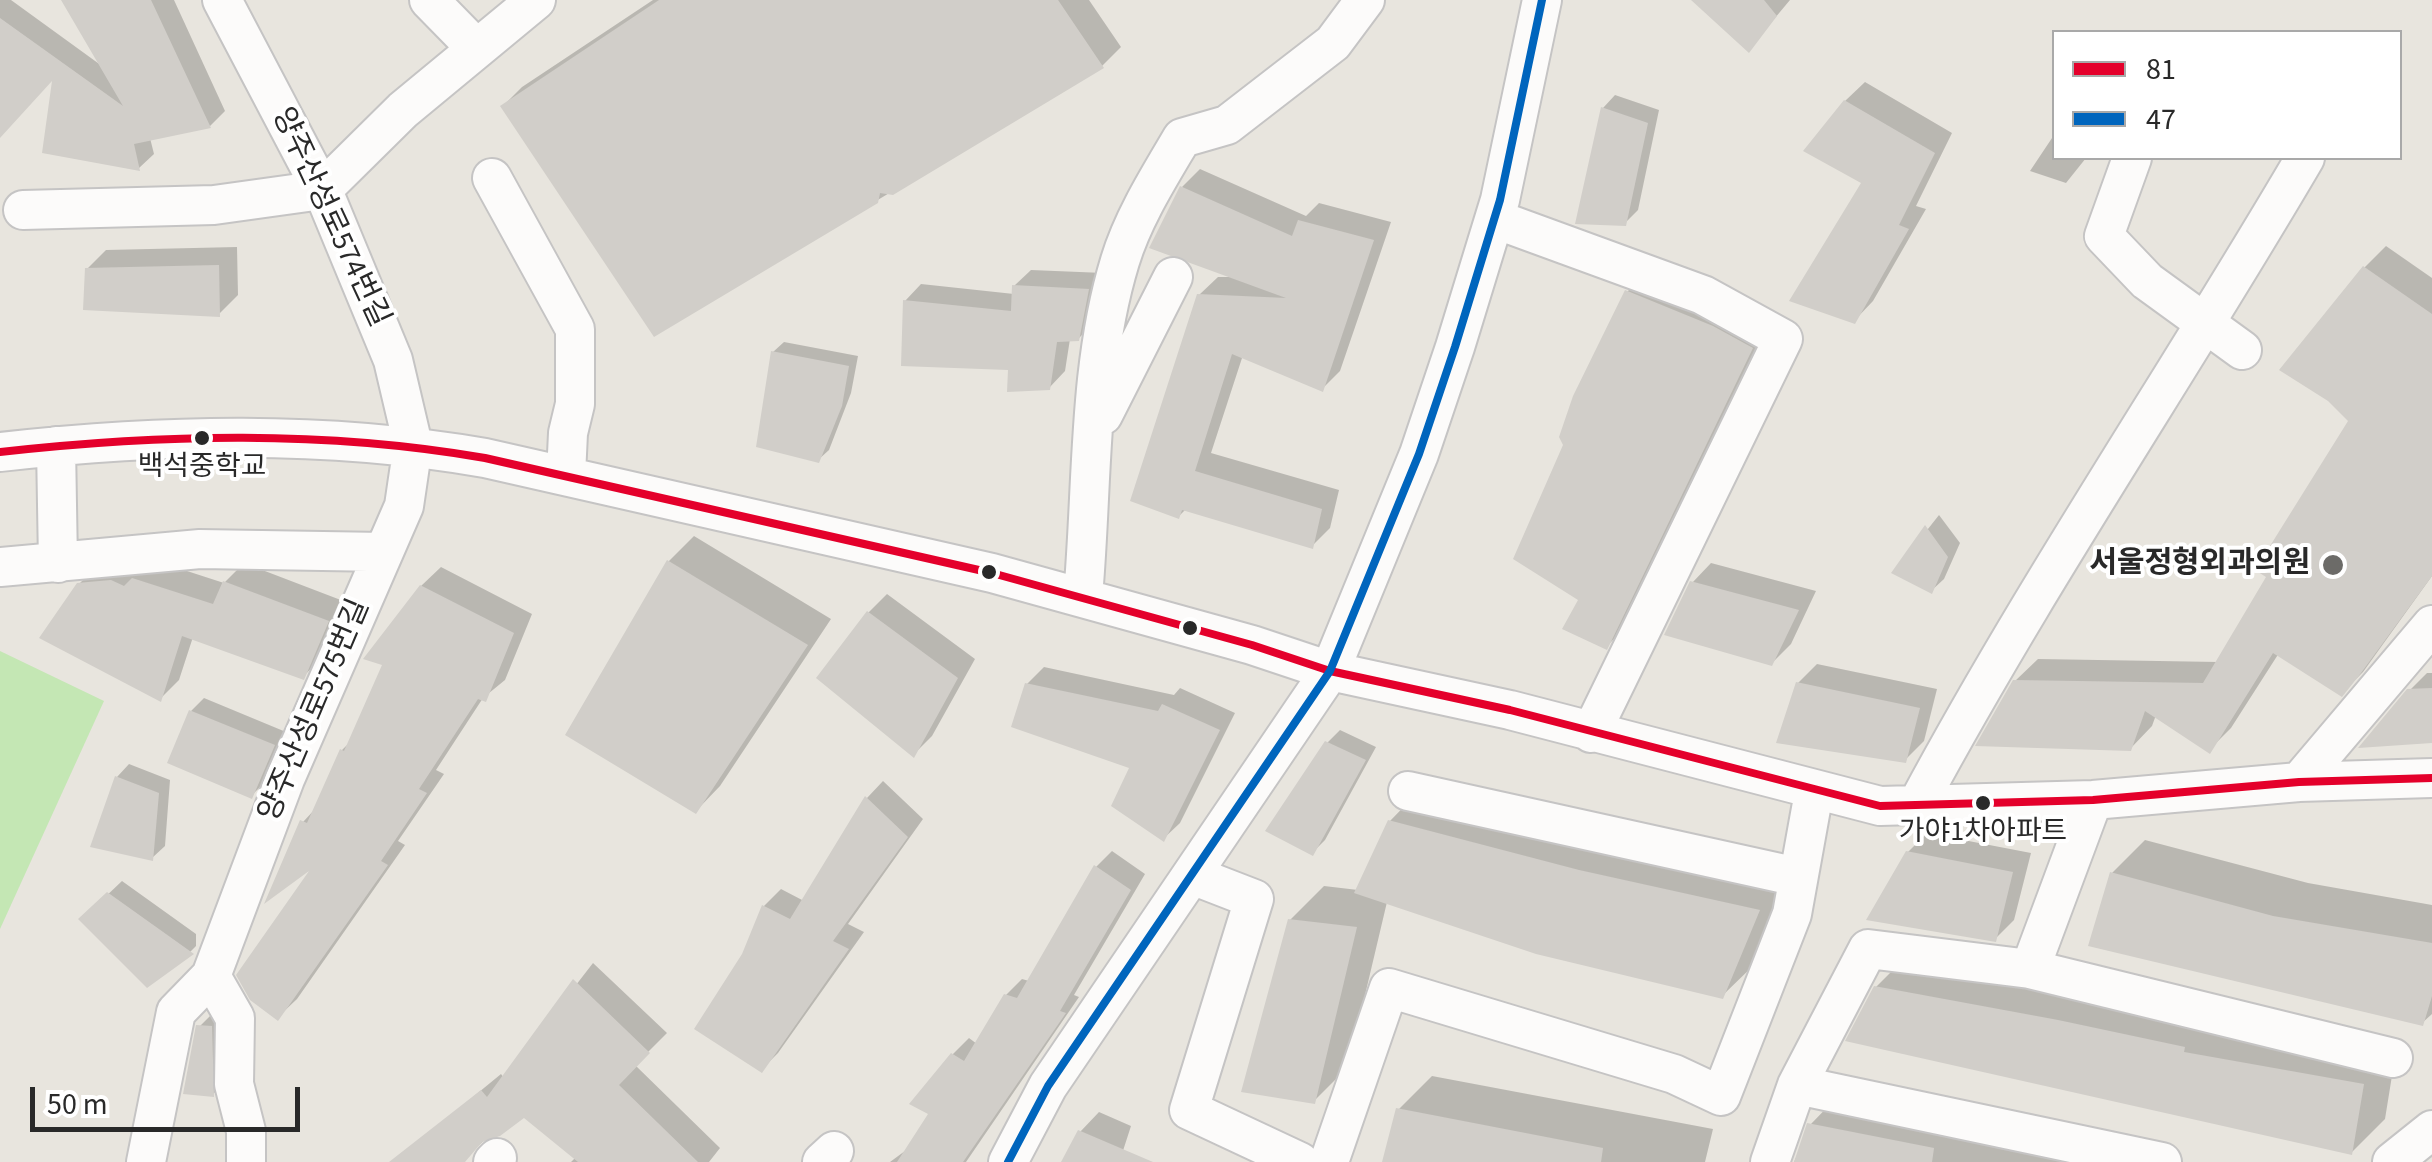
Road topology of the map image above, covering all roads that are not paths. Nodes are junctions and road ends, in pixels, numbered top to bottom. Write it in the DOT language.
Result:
graph roads {
  1 [pos="222,0"];
  2 [pos="429,0"];
  3 [pos="536,0"];
  4 [pos="1365,0"];
  5 [pos="1542,0"];
  6 [pos="477,49"];
  7 [pos="2131,160"];
  8 [pos="2304,160"];
  9 [pos="492,178"];
  10 [pos="322,190"];
  11 [pos="22,210"];
  12 [pos="1495,219"];
  13 [pos="1172,277"];
  14 [pos="2207,325"];
  15 [pos="2242,350"];
  16 [pos="1092,435"];
  17 [pos="56,446"];
  18 [pos="413,446"];
  19 [pos="0,452"];
  20 [pos="566,475"];
  21 [pos="384,552"];
  22 [pos="58,562"];
  23 [pos="0,567"];
  24 [pos="1083,596"];
  25 [pos="2431,628"];
  26 [pos="1330,671"];
  27 [pos="1591,733"];
  28 [pos="2432,778"];
  29 [pos="2299,782"];
  30 [pos="1408,791"];
  31 [pos="1814,792"];
  32 [pos="2093,800"];
  33 [pos="1917,804"];
  34 [pos="1192,876"];
  35 [pos="1798,877"];
  36 [pos="2030,969"];
  37 [pos="211,976"];
  38 [pos="2393,1058"];
  39 [pos="1797,1085"];
  40 [pos="2432,1130"];
  41 [pos="146,1162"];
  42 [pos="246,1162"];
  43 [pos="1008,1162"];
  44 [pos="1300,1162"];
  45 [pos="1329,1162"];
  46 [pos="1770,1162"];
  47 [pos="2162,1162"];
  48 [pos="2392,1162"];
  1 -- 10 [label="street, 양주산성로574번길"];
  2 -- 6 [label="street"];
  3 -- 6 [label="street"];
  4 -- 16 [label="street"];
  5 -- 12 [label="street"];
  6 -- 10 [label="street"];
  7 -- 14 [label="street"];
  8 -- 14 [label="street"];
  9 -- 20 [label="street"];
  10 -- 11 [label="street"];
  10 -- 18 [label="street, 양주산성로574번길"];
  12 -- 26 [label="street"];
  12 -- 27 [label="street"];
  13 -- 16 [label="street"];
  14 -- 15 [label="street"];
  14 -- 33 [label="street"];
  16 -- 24 [label="street"];
  17 -- 18 [label="street"];
  17 -- 19 [label="street"];
  17 -- 22 [label="street"];
  18 -- 20 [label="street"];
  18 -- 21 [label="street, 양주산성로575번길"];
  20 -- 24 [label="street"];
  21 -- 22 [label="street"];
  21 -- 37 [label="street, 양주산성로575번길"];
  22 -- 23 [label="street"];
  24 -- 26 [label="street"];
  25 -- 29 [label="street"];
  26 -- 27 [label="street"];
  26 -- 34 [label="street"];
  27 -- 31 [label="street"];
  28 -- 29 [label="street"];
  29 -- 32 [label="street"];
  30 -- 35 [label="street"];
  31 -- 33 [label="street"];
  31 -- 35 [label="street"];
  32 -- 33 [label="street"];
  32 -- 36 [label="street"];
  34 -- 43 [label="street"];
  34 -- 44 [label="street"];
  35 -- 45 [label="street"];
  36 -- 38 [label="street"];
  36 -- 39 [label="street"];
  37 -- 41 [label="street, 양주산성로575번길"];
  37 -- 42 [label="street"];
  39 -- 46 [label="street"];
  39 -- 47 [label="street"];
  40 -- 48 [label="street"];
}
